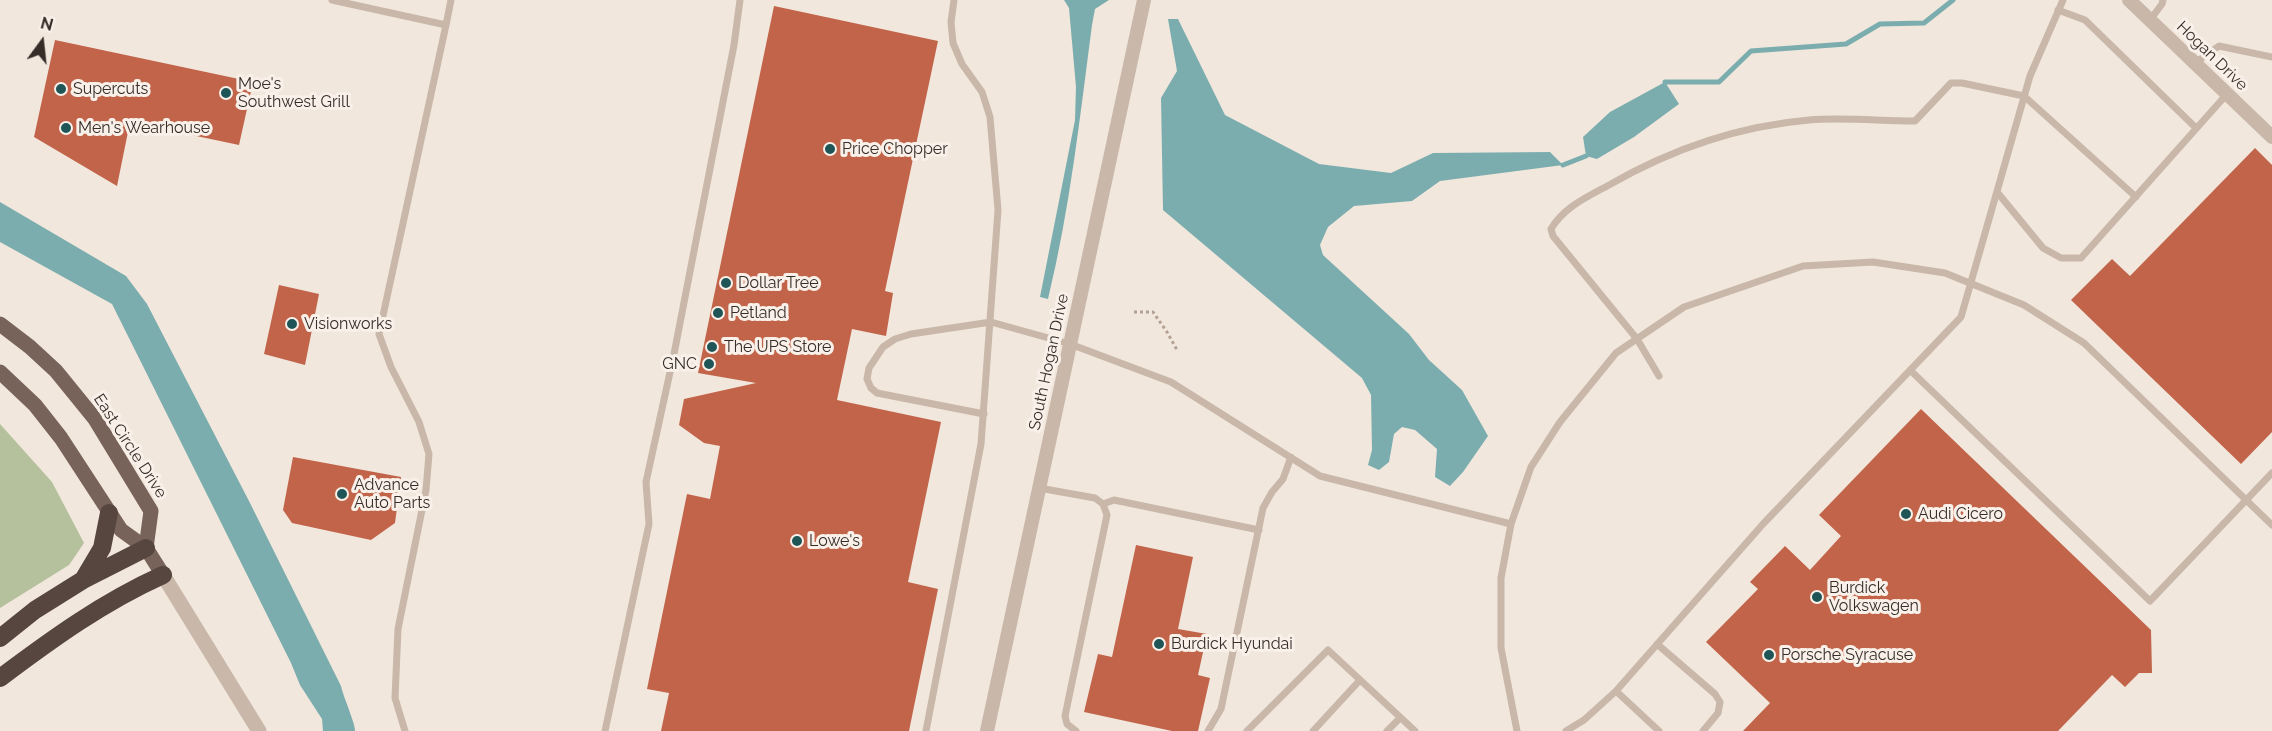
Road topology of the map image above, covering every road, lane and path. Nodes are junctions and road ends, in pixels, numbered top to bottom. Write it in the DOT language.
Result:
graph roads {
  1 [pos="332,0"];
  2 [pos="451,0"];
  3 [pos="740,0"];
  4 [pos="954,0"];
  5 [pos="1144,0"];
  6 [pos="2063,0"];
  7 [pos="2129,0"];
  8 [pos="2163,0"];
  9 [pos="2058,10"];
  10 [pos="2150,20"];
  11 [pos="446,25"];
  12 [pos="2272,57"];
  13 [pos="2195,63"];
  14 [pos="2227,94"];
  15 [pos="2024,96"];
  16 [pos="2196,128"];
  17 [pos="2272,137"];
  18 [pos="1997,192"];
  19 [pos="2136,197"];
  20 [pos="1972,284"];
  21 [pos="1134,312"];
  22 [pos="991,322"];
  23 [pos="0,324"];
  24 [pos="1637,339"];
  25 [pos="1070,344"];
  26 [pos="1177,350"];
  27 [pos="1910,370"];
  28 [pos="0,372"];
  29 [pos="1659,376"];
  30 [pos="984,414"];
  31 [pos="1292,458"];
  32 [pos="2272,473"];
  33 [pos="1039,488"];
  34 [pos="2246,500"];
  35 [pos="1103,504"];
  36 [pos="110,513"];
  37 [pos="1511,524"];
  38 [pos="2272,525"];
  39 [pos="1259,530"];
  40 [pos="146,548"];
  41 [pos="163,575"];
  42 [pos="83,580"];
  43 [pos="0,638"];
  44 [pos="1657,644"];
  45 [pos="0,678"];
  46 [pos="1360,681"];
  47 [pos="1616,691"];
  48 [pos="1400,718"];
  49 [pos="259,731"];
  50 [pos="405,731"];
  51 [pos="605,731"];
  52 [pos="926,731"];
  53 [pos="987,731"];
  54 [pos="1076,731"];
  55 [pos="1208,731"];
  56 [pos="1247,731"];
  57 [pos="1313,731"];
  58 [pos="1387,731"];
  59 [pos="1414,731"];
  60 [pos="1517,731"];
  61 [pos="1566,731"];
  62 [pos="1659,731"];
  63 [pos="1703,731"];
  1 -- 11 [label="lane"];
  2 -- 11 [label="lane"];
  3 -- 51 [label="lane"];
  4 -- 22 [label="lane"];
  5 -- 25 [label="street, South Hogan Drive"];
  6 -- 9 [label="lane"];
  7 -- 10 [label="street, Hogan Drive"];
  8 -- 10 [label="lane"];
  9 -- 15 [label="lane"];
  9 -- 16 [label="lane"];
  10 -- 13 [label="street, Hogan Drive"];
  11 -- 50 [label="lane"];
  12 -- 13 [label="lane"];
  13 -- 14 [label="street, Hogan Drive"];
  14 -- 16 [label="lane"];
  14 -- 17 [label="street, Hogan Drive"];
  15 -- 18 [label="lane"];
  15 -- 19 [label="lane"];
  15 -- 24 [label="lane"];
  16 -- 19 [label="lane"];
  18 -- 19 [label="lane"];
  18 -- 20 [label="lane"];
  20 -- 24 [label="lane"];
  20 -- 27 [label="lane"];
  20 -- 34 [label="lane"];
  21 -- 26 [label="path"];
  22 -- 25 [label="lane"];
  22 -- 30 [label="lane"];
  22 -- 30 [label="lane"];
  23 -- 40 [label="main road, East Circle Drive"];
  24 -- 29 [label="lane"];
  24 -- 37 [label="lane"];
  25 -- 31 [label="lane"];
  25 -- 33 [label="street, South Hogan Drive"];
  27 -- 34 [label="lane"];
  27 -- 44 [label="lane"];
  28 -- 36 [label="main road"];
  30 -- 52 [label="lane"];
  31 -- 37 [label="lane"];
  31 -- 39 [label="lane"];
  32 -- 34 [label="lane"];
  33 -- 35 [label="lane"];
  33 -- 53 [label="street, South Hogan Drive"];
  34 -- 38 [label="lane"];
  35 -- 39 [label="lane"];
  35 -- 54 [label="lane"];
  36 -- 40 [label="main road"];
  36 -- 42 [label="highway"];
  37 -- 60 [label="lane"];
  39 -- 55 [label="lane"];
  40 -- 41 [label="main road"];
  40 -- 42 [label="highway"];
  41 -- 45 [label="highway"];
  41 -- 49 [label="street"];
  42 -- 43 [label="highway"];
  44 -- 47 [label="lane"];
  44 -- 63 [label="lane"];
  46 -- 48 [label="lane"];
  46 -- 56 [label="lane"];
  46 -- 57 [label="lane"];
  47 -- 61 [label="lane"];
  47 -- 62 [label="lane"];
  48 -- 58 [label="lane"];
  48 -- 59 [label="lane"];
}
